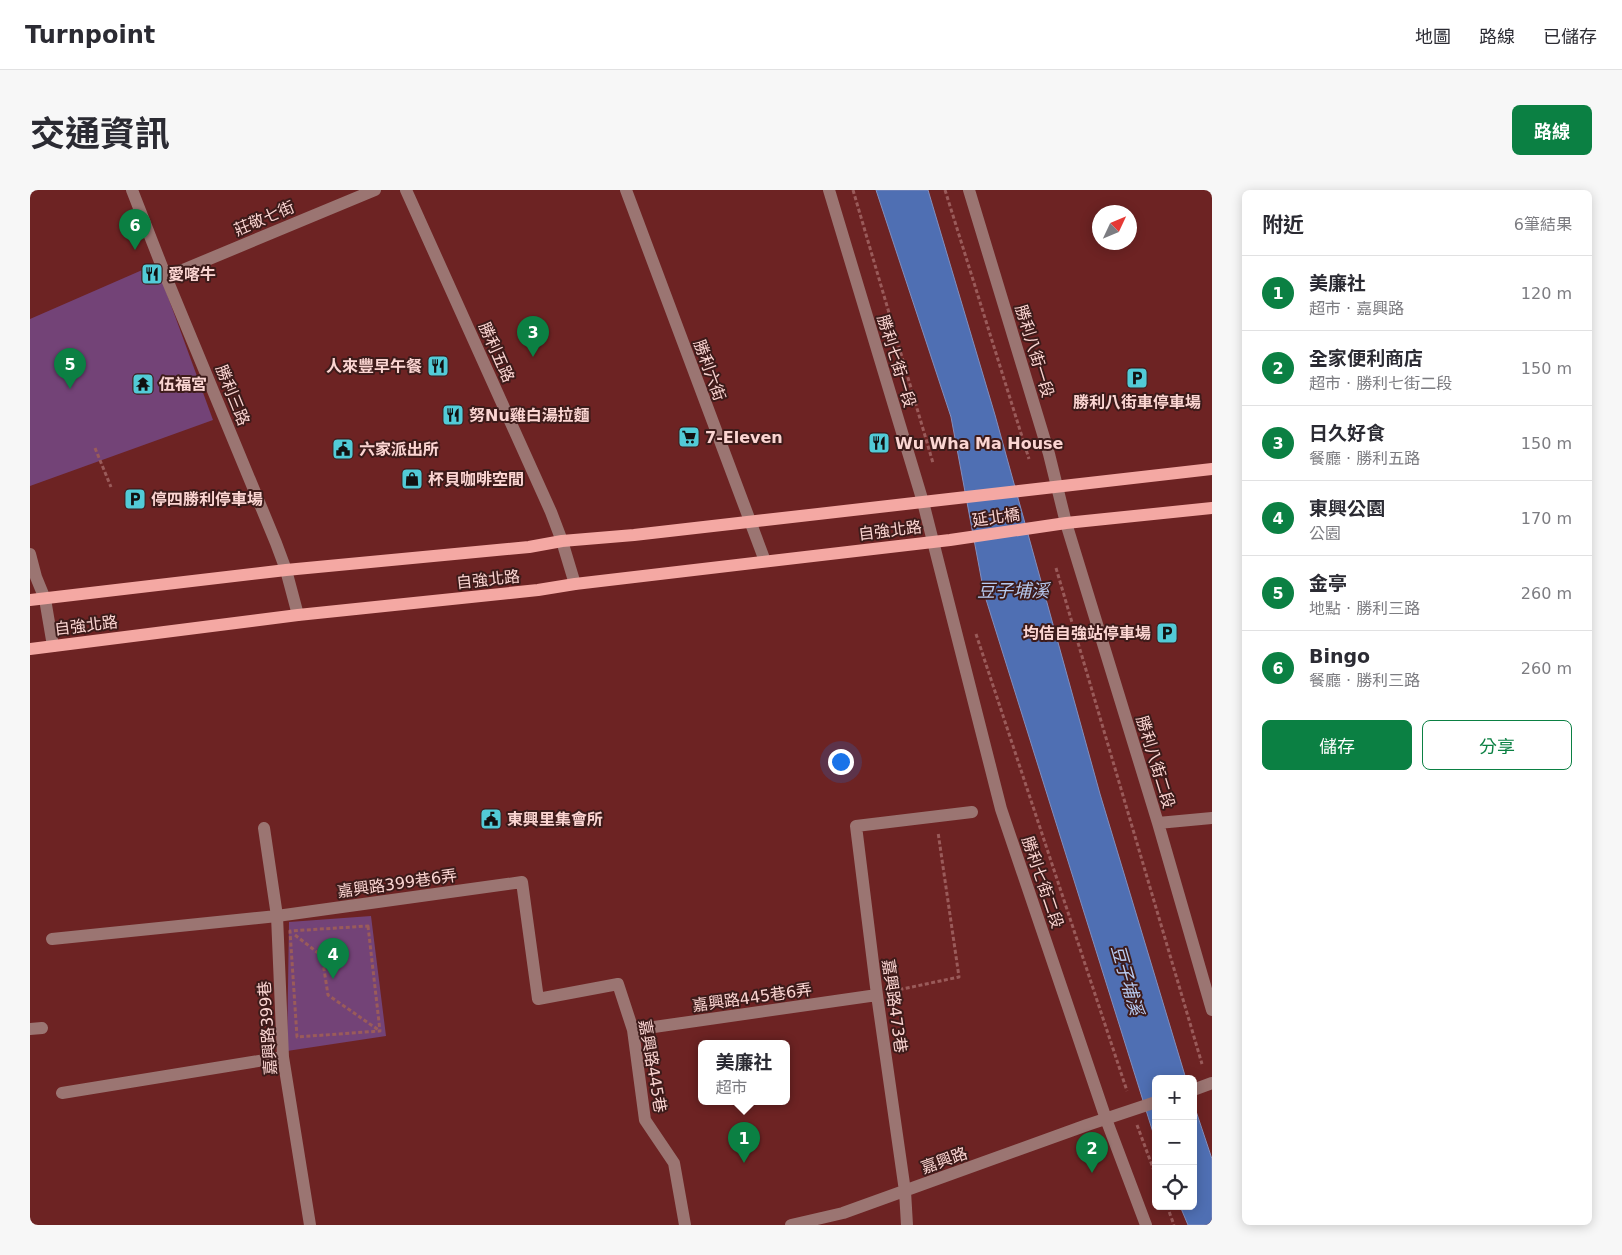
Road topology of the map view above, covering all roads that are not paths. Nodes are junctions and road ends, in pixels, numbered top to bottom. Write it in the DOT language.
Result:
graph roads {
  1 [pos="132,190"];
  2 [pos="375,190"];
  3 [pos="406,190"];
  4 [pos="626,190"];
  5 [pos="829,190"];
  6 [pos="969,190"];
  7 [pos="166,277"];
  8 [pos="1212,470"];
  9 [pos="1058,488"];
  10 [pos="942,500"];
  11 [pos="922,502"];
  12 [pos="1212,508"];
  13 [pos="750,521"];
  14 [pos="1066,523"];
  15 [pos="950,540"];
  16 [pos="562,541"];
  17 [pos="933,541"];
  18 [pos="30,554"];
  19 [pos="765,561"];
  20 [pos="286,570"];
  21 [pos="575,584"];
  22 [pos="45,599"];
  23 [pos="30,600"];
  24 [pos="298,615"];
  25 [pos="52,646"];
  26 [pos="30,649"];
  27 [pos="972,812"];
  28 [pos="1212,818"];
  29 [pos="1158,824"];
  30 [pos="264,828"];
  31 [pos="522,882"];
  32 [pos="277,916"];
  33 [pos="52,939"];
  34 [pos="877,995"];
  35 [pos="1212,1010"];
  36 [pos="632,1030"];
  37 [pos="283,1057"];
  38 [pos="1212,1083"];
  39 [pos="1197,1089"];
  40 [pos="62,1093"];
  41 [pos="1152,1103"];
  42 [pos="1106,1119"];
  43 [pos="905,1191"];
  44 [pos="310,1225"];
  45 [pos="686,1225"];
  46 [pos="791,1225"];
  47 [pos="907,1225"];
  48 [pos="1146,1225"];
  1 -- 7 [label="street, 勝利三路"];
  2 -- 7 [label="street, 莊敬七街"];
  3 -- 16 [label="street, 勝利五路"];
  4 -- 13 [label="street, 勝利六街"];
  5 -- 11 [label="street, 勝利七街一段"];
  6 -- 9 [label="street, 勝利八街一段"];
  7 -- 20 [label="street, 勝利三路"];
  8 -- 9 [label="main road"];
  9 -- 10 [label="main road, 延北橋"];
  9 -- 14 [label="street, 勝利八街一段"];
  10 -- 11 [label="main road, 自強北路"];
  11 -- 13 [label="main road, 自強北路"];
  11 -- 17 [label="street, 勝利七街一段"];
  12 -- 14 [label="main road"];
  13 -- 16 [label="main road, 自強北路"];
  13 -- 19 [label="street, 勝利六街"];
  14 -- 15 [label="main road, 延北橋"];
  14 -- 29 [label="street, 勝利八街二段"];
  15 -- 17 [label="main road, 自強北路"];
  16 -- 20 [label="main road, 自強北路"];
  16 -- 21 [label="street, 勝利五路"];
  17 -- 19 [label="main road, 自強北路"];
  17 -- 42 [label="street, 勝利七街二段"];
  18 -- 22 [label="street"];
  19 -- 21 [label="main road, 自強北路"];
  20 -- 22 [label="main road, 自強北路"];
  20 -- 24 [label="street, 勝利三路"];
  21 -- 24 [label="main road, 自強北路"];
  22 -- 23 [label="main road, 自強北路"];
  22 -- 25 [label="street"];
  24 -- 25 [label="main road, 自強北路"];
  25 -- 26 [label="main road, 自強北路"];
  27 -- 34 [label="street, 嘉興路473巷"];
  28 -- 29 [label="street"];
  29 -- 35 [label="street, 勝利八街二段"];
  30 -- 32 [label="street, 嘉興路399巷"];
  31 -- 32 [label="street, 嘉興路399巷6弄"];
  31 -- 36 [label="street, 嘉興路445巷"];
  32 -- 33 [label="street, 嘉興路399巷6弄"];
  32 -- 37 [label="street, 嘉興路399巷"];
  34 -- 36 [label="street, 嘉興路445巷6弄"];
  34 -- 43 [label="street, 嘉興路473巷"];
  36 -- 45 [label="street, 嘉興路445巷"];
  37 -- 40 [label="street"];
  37 -- 44 [label="street, 嘉興路399巷"];
  38 -- 39 [label="street"];
  41 -- 42 [label="street, 嘉興路"];
  42 -- 43 [label="street, 嘉興路"];
  42 -- 48 [label="street, 勝利七街二段"];
  43 -- 46 [label="street, 嘉興路"];
  43 -- 47 [label="street, 嘉興路473巷"];
}
